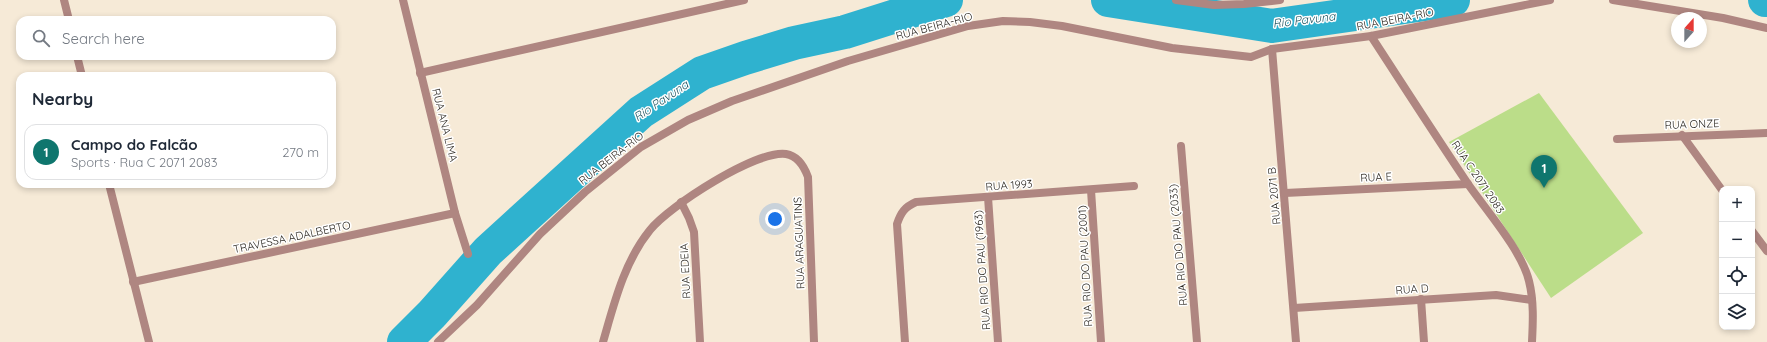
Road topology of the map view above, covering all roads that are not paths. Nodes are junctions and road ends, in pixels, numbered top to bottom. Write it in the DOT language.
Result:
graph roads {
  1 [pos="64,0"];
  2 [pos="403,0"];
  3 [pos="744,0"];
  4 [pos="1176,0"];
  5 [pos="1280,0"];
  6 [pos="1550,0"];
  7 [pos="1613,0"];
  8 [pos="724,2"];
  9 [pos="1243,2"];
  10 [pos="68,16"];
  11 [pos="1767,28"];
  12 [pos="1371,36"];
  13 [pos="1272,49"];
  14 [pos="79,60"];
  15 [pos="81,72"];
  16 [pos="420,73"];
  17 [pos="1767,133"];
  18 [pos="1682,135"];
  19 [pos="1617,139"];
  20 [pos="1182,146"];
  21 [pos="1468,184"];
  22 [pos="1134,186"];
  23 [pos="1719,186"];
  24 [pos="110,188"];
  25 [pos="1091,190"];
  26 [pos="1285,193"];
  27 [pos="988,197"];
  28 [pos="681,202"];
  29 [pos="455,213"];
  30 [pos="1755,235"];
  31 [pos="1767,251"];
  32 [pos="468,254"];
  33 [pos="133,282"];
  34 [pos="1422,299"];
  35 [pos="1532,300"];
  36 [pos="1294,308"];
  37 [pos="149,342"];
  38 [pos="438,342"];
  39 [pos="603,342"];
  40 [pos="700,342"];
  41 [pos="814,342"];
  42 [pos="905,342"];
  43 [pos="998,342"];
  44 [pos="1101,342"];
  45 [pos="1197,342"];
  46 [pos="1296,342"];
  47 [pos="1424,342"];
  48 [pos="1532,342"];
  1 -- 10 [label="street"];
  2 -- 16 [label="street, RUA ANA LIMA"];
  3 -- 8 [label="street"];
  4 -- 9 [label="street"];
  5 -- 9 [label="street"];
  6 -- 12 [label="street, RUA BEIRA-RIO"];
  7 -- 11 [label="street"];
  8 -- 16 [label="street"];
  12 -- 13 [label="street, RUA BEIRA-RIO"];
  12 -- 21 [label="street, RUA C 2071 2083"];
  13 -- 26 [label="street, RUA 2071 B"];
  13 -- 38 [label="street, RUA BEIRA-RIO"];
  14 -- 15 [label="street"];
  16 -- 29 [label="street, RUA ANA LIMA"];
  17 -- 18 [label="street, RUA ONZE"];
  18 -- 19 [label="street, RUA ONZE"];
  18 -- 23 [label="street"];
  20 -- 45 [label="street, RUA RIO DO PAU (2033)"];
  21 -- 26 [label="street, RUA E"];
  21 -- 35 [label="street, RUA C 2071 2083"];
  22 -- 25 [label="street, RUA 1993"];
  24 -- 33 [label="street"];
  25 -- 27 [label="street, RUA 1993"];
  25 -- 44 [label="street, RUA RIO DO PAU (2001)"];
  26 -- 36 [label="street, RUA 2071 B"];
  27 -- 42 [label="street, RUA 1993"];
  27 -- 43 [label="street, RUA RIO DO PAU (1963)"];
  28 -- 39 [label="street"];
  28 -- 40 [label="street, RUA EDEIA"];
  28 -- 41 [label="street, RUA ARAGUATINS"];
  29 -- 32 [label="street, RUA ANA LIMA"];
  29 -- 33 [label="street, TRAVESSA ADALBERTO"];
  30 -- 31 [label="street"];
  33 -- 37 [label="street"];
  34 -- 35 [label="street, RUA D"];
  34 -- 36 [label="street, RUA D"];
  34 -- 47 [label="street"];
  35 -- 48 [label="street, RUA C 2071 2083"];
  36 -- 46 [label="street, RUA 2071 B"];
}
